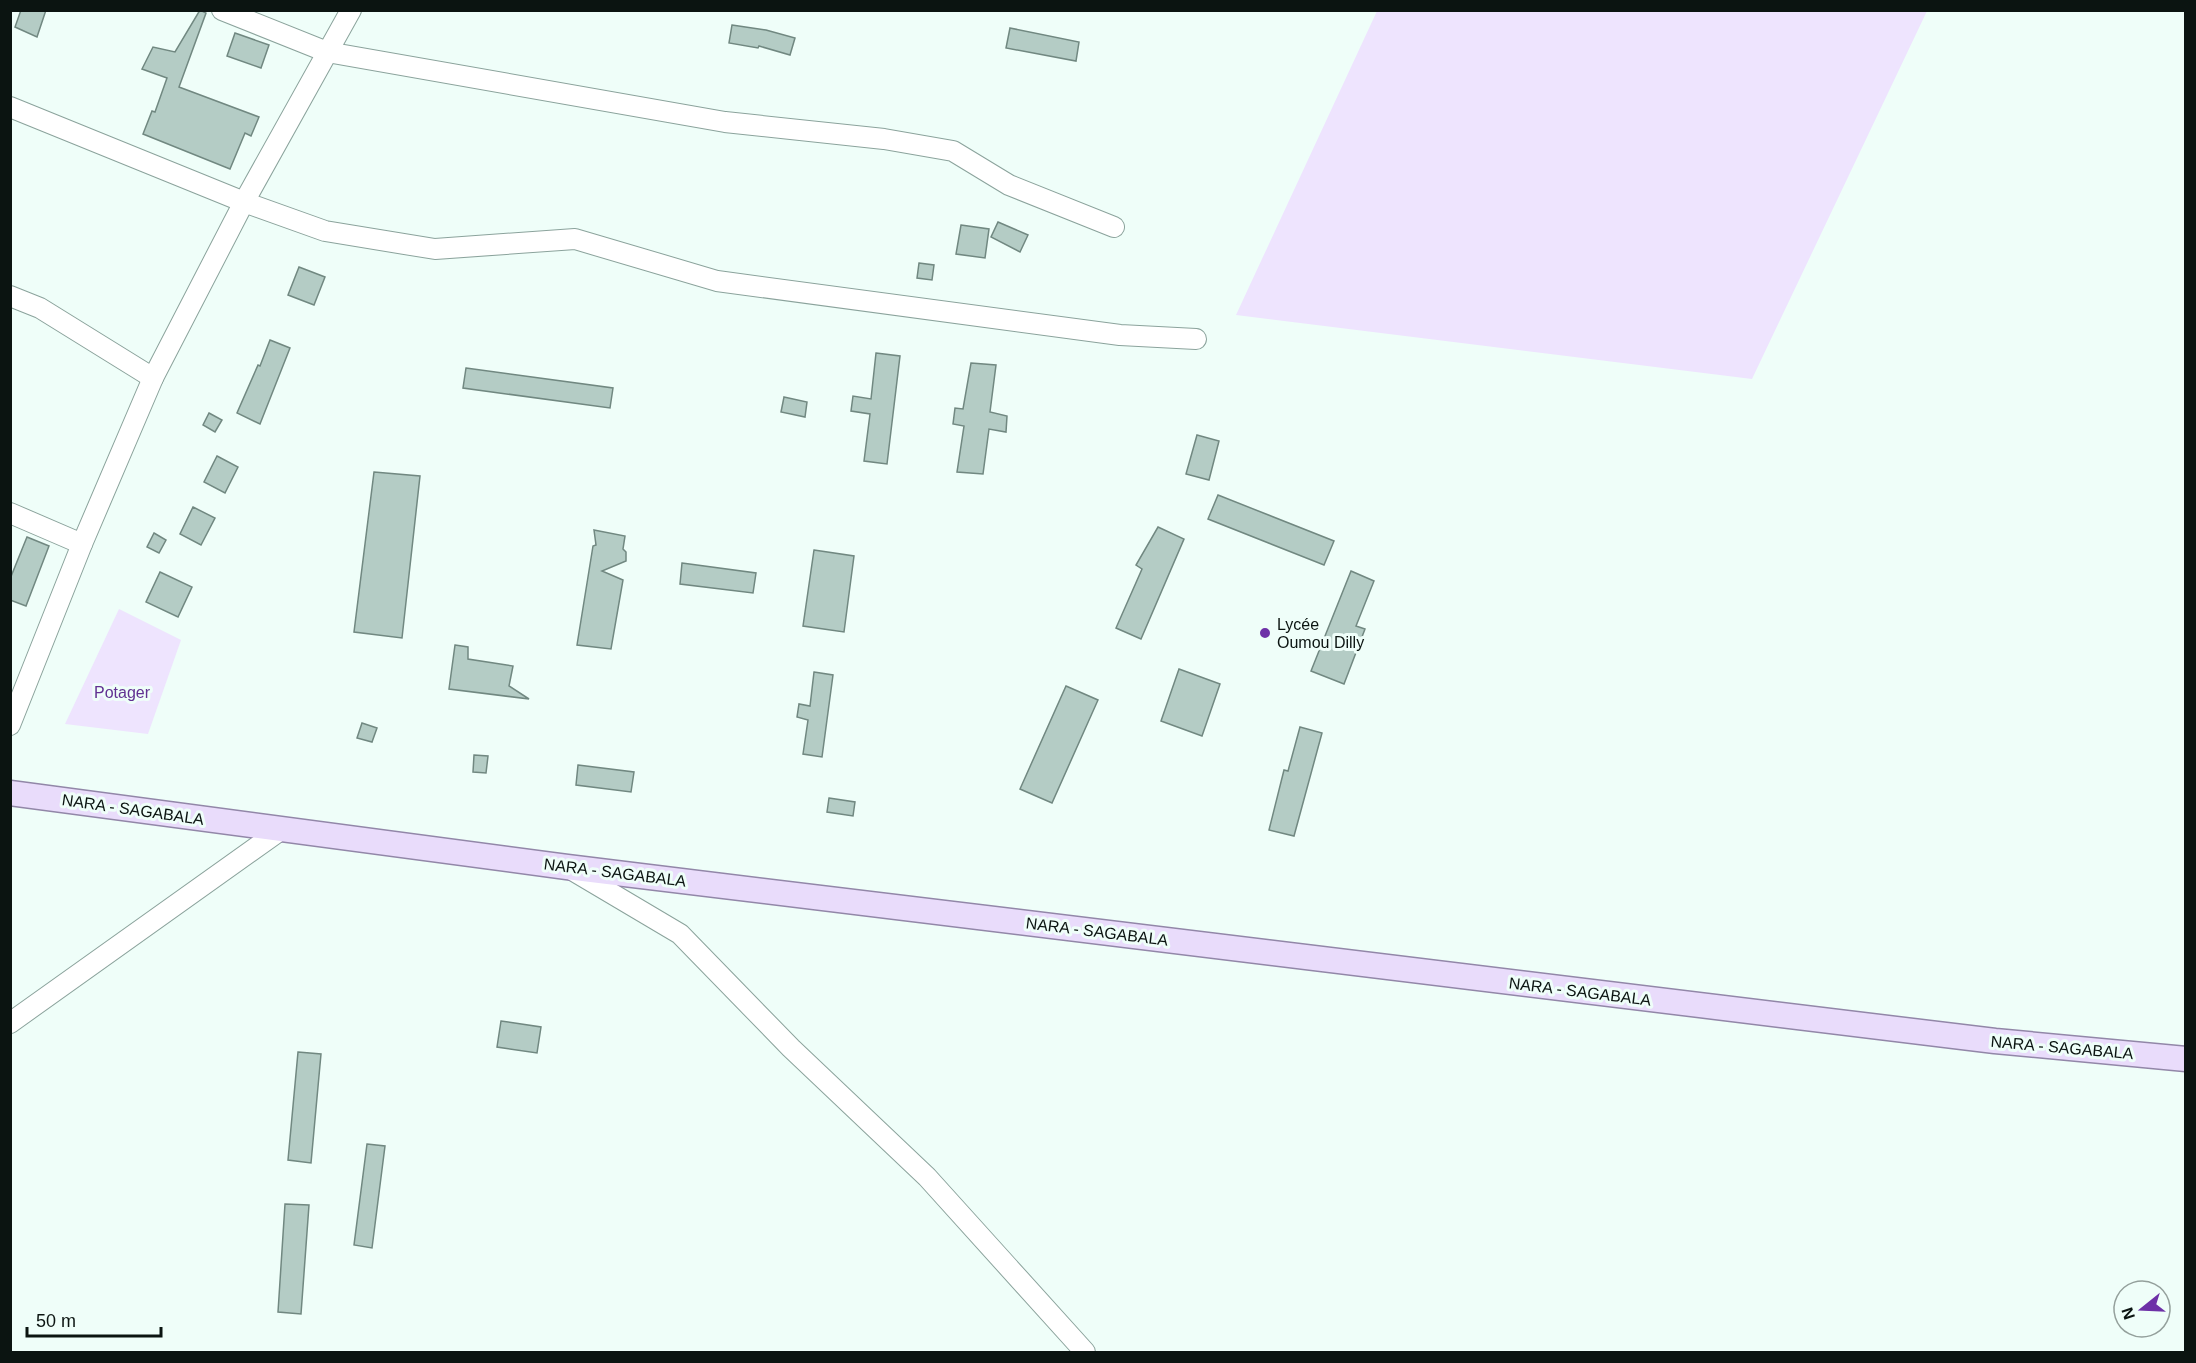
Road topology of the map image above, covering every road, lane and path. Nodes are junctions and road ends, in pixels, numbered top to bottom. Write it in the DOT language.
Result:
graph roads {
  1 [pos="222,10"];
  2 [pos="351,10"];
  3 [pos="327,52"];
  4 [pos="10,107"];
  5 [pos="244,202"];
  6 [pos="1114,227"];
  7 [pos="10,296"];
  8 [pos="1196,339"];
  9 [pos="153,378"];
  10 [pos="10,513"];
  11 [pos="82,544"];
  12 [pos="10,725"];
  13 [pos="10,793"];
  14 [pos="282,829"];
  15 [pos="567,867"];
  16 [pos="10,1023"];
  17 [pos="2186,1059"];
  18 [pos="1085,1353"];
  1 -- 3 [label="street"];
  2 -- 3 [label="street"];
  3 -- 5 [label="street"];
  3 -- 6 [label="street"];
  4 -- 5 [label="street"];
  5 -- 8 [label="street"];
  5 -- 9 [label="street"];
  7 -- 9 [label="street"];
  9 -- 11 [label="street"];
  10 -- 11 [label="street"];
  11 -- 12 [label="street"];
  13 -- 14 [label="main road, NARA - SAGABALA"];
  14 -- 15 [label="main road, NARA - SAGABALA"];
  14 -- 16 [label="street"];
  15 -- 17 [label="main road, NARA - SAGABALA"];
  15 -- 18 [label="street"];
}
